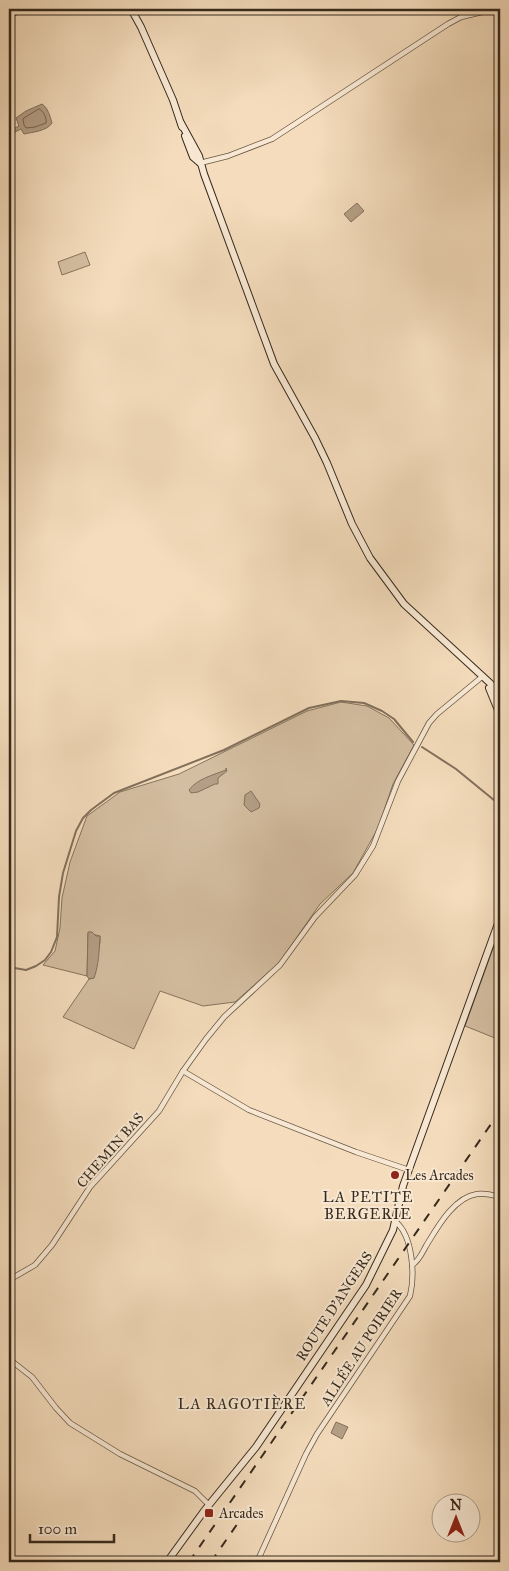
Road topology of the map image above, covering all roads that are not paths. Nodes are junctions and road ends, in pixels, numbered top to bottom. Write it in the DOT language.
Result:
graph roads {
  1 [pos="20,9"];
  2 [pos="131,9"];
  3 [pos="495,9"];
  4 [pos="9,16"];
  5 [pos="200,163"];
  6 [pos="483,676"];
  7 [pos="500,699"];
  8 [pos="500,715"];
  9 [pos="500,918"];
  10 [pos="183,1072"];
  11 [pos="409,1170"];
  12 [pos="500,1197"];
  13 [pos="396,1222"];
  14 [pos="412,1265"];
  15 [pos="9,1280"];
  16 [pos="9,1359"];
  17 [pos="209,1505"];
  18 [pos="167,1562"];
  19 [pos="257,1562"];
  1 -- 4 [label="street"];
  2 -- 5 [label="street"];
  3 -- 5 [label="street"];
  5 -- 6 [label="street"];
  6 -- 7 [label="street"];
  6 -- 8 [label="street"];
  6 -- 10 [label="street, CHEMIN BAS"];
  9 -- 11 [label="street, ROUTE D'ANGERS"];
  10 -- 11 [label="street"];
  10 -- 15 [label="street, CHEMIN BAS"];
  11 -- 13 [label="street, ROUTE D'ANGERS"];
  12 -- 14 [label="street"];
  13 -- 14 [label="street, ALLÉE AU POIRIER"];
  13 -- 17 [label="street, ROUTE D'ANGERS"];
  14 -- 19 [label="street, ALLÉE AU POIRIER"];
  16 -- 17 [label="street"];
  17 -- 18 [label="street, ROUTE D'ANGERS"];
}
